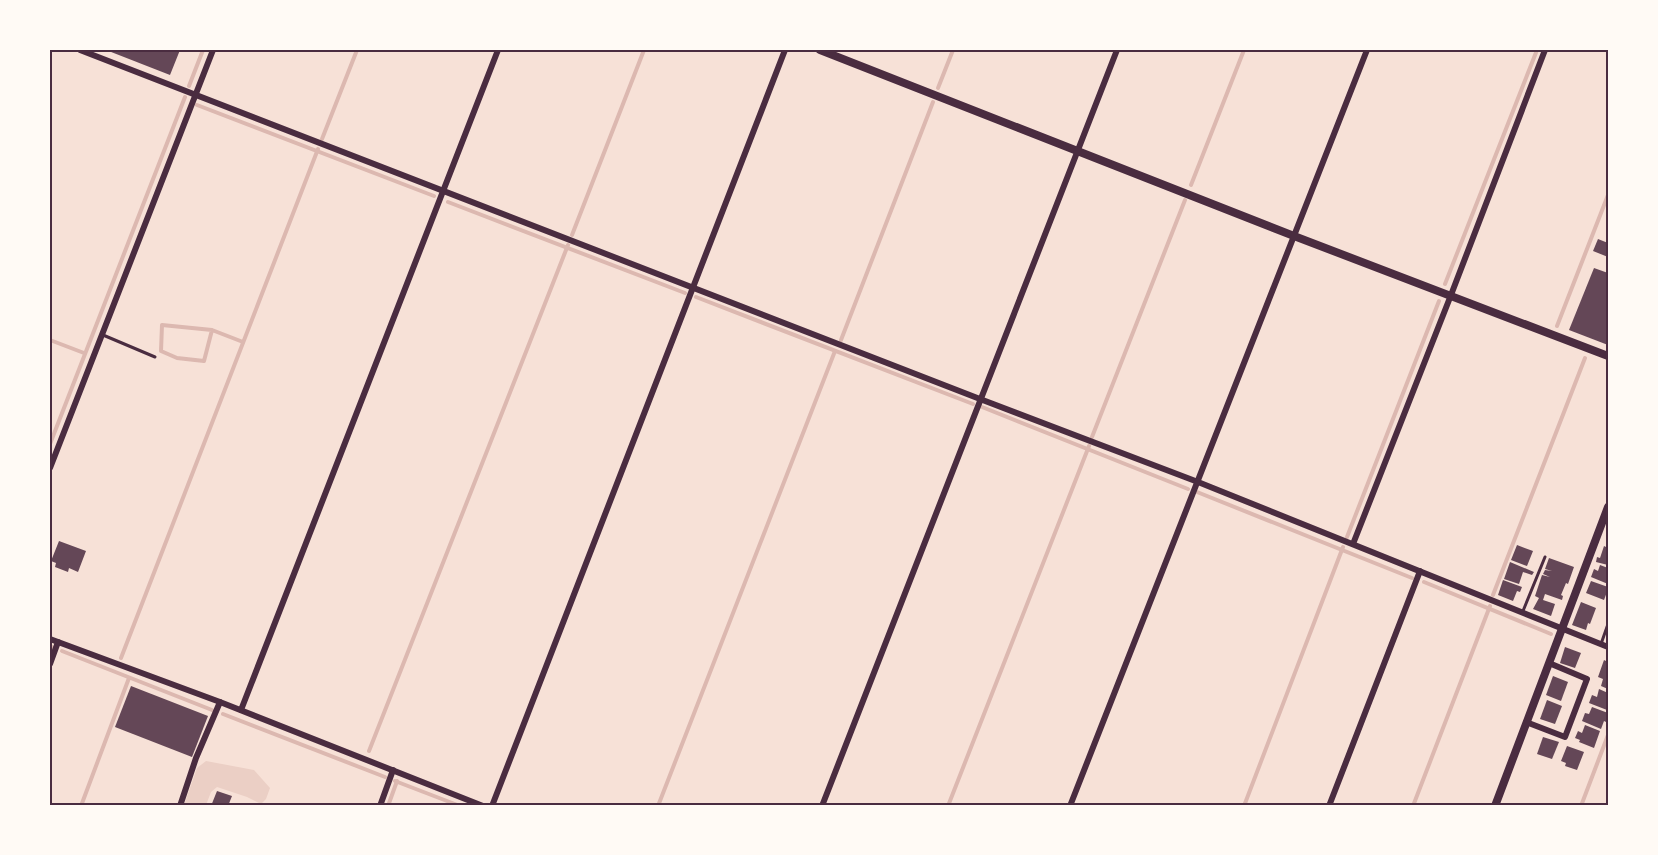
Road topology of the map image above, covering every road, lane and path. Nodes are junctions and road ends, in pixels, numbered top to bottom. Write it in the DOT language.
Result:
graph roads {
  1 [pos="80,50"];
  2 [pos="213,50"];
  3 [pos="498,50"];
  4 [pos="785,50"];
  5 [pos="820,50"];
  6 [pos="1117,50"];
  7 [pos="1367,50"];
  8 [pos="1545,50"];
  9 [pos="196,94"];
  10 [pos="1078,151"];
  11 [pos="444,191"];
  12 [pos="1294,236"];
  13 [pos="693,287"];
  14 [pos="1451,296"];
  15 [pos="102,334"];
  16 [pos="1608,356"];
  17 [pos="155,357"];
  18 [pos="980,399"];
  19 [pos="50,468"];
  20 [pos="1198,482"];
  21 [pos="1608,507"];
  22 [pos="1353,544"];
  23 [pos="1545,557"];
  24 [pos="1420,571"];
  25 [pos="1522,613"];
  26 [pos="1608,624"];
  27 [pos="1562,629"];
  28 [pos="50,639"];
  29 [pos="58,642"];
  30 [pos="1601,644"];
  31 [pos="1608,647"];
  32 [pos="1549,663"];
  33 [pos="50,664"];
  34 [pos="220,702"];
  35 [pos="241,710"];
  36 [pos="1526,722"];
  37 [pos="393,770"];
  38 [pos="180,806"];
  39 [pos="380,806"];
  40 [pos="483,806"];
  41 [pos="492,806"];
  42 [pos="822,806"];
  43 [pos="1070,806"];
  44 [pos="1329,806"];
  45 [pos="1496,806"];
  1 -- 9 [label="street"];
  2 -- 9 [label="street"];
  3 -- 11 [label="street"];
  4 -- 13 [label="street"];
  5 -- 10 [label="street"];
  6 -- 10 [label="street"];
  7 -- 12 [label="street"];
  8 -- 14 [label="street"];
  9 -- 11 [label="street"];
  9 -- 15 [label="street"];
  10 -- 12 [label="street"];
  10 -- 18 [label="street"];
  11 -- 13 [label="street"];
  11 -- 35 [label="street"];
  12 -- 14 [label="street"];
  12 -- 20 [label="street"];
  13 -- 18 [label="street"];
  13 -- 41 [label="street"];
  14 -- 16 [label="street"];
  14 -- 22 [label="street"];
  15 -- 17 [label="lane"];
  15 -- 19 [label="street"];
  18 -- 20 [label="street"];
  18 -- 42 [label="street"];
  20 -- 22 [label="street"];
  20 -- 43 [label="street"];
  21 -- 27 [label="street"];
  22 -- 24 [label="street"];
  23 -- 25 [label="lane"];
  24 -- 25 [label="street"];
  24 -- 44 [label="street"];
  25 -- 27 [label="street"];
  26 -- 30 [label="lane"];
  27 -- 30 [label="street"];
  27 -- 32 [label="street"];
  28 -- 29 [label="street"];
  29 -- 33 [label="street"];
  29 -- 34 [label="street"];
  30 -- 31 [label="street"];
  32 -- 36 [label="street"];
  32 -- 36 [label="street"];
  34 -- 35 [label="street"];
  34 -- 38 [label="street"];
  35 -- 37 [label="street"];
  36 -- 45 [label="street"];
  37 -- 39 [label="street"];
  37 -- 40 [label="street"];
}
